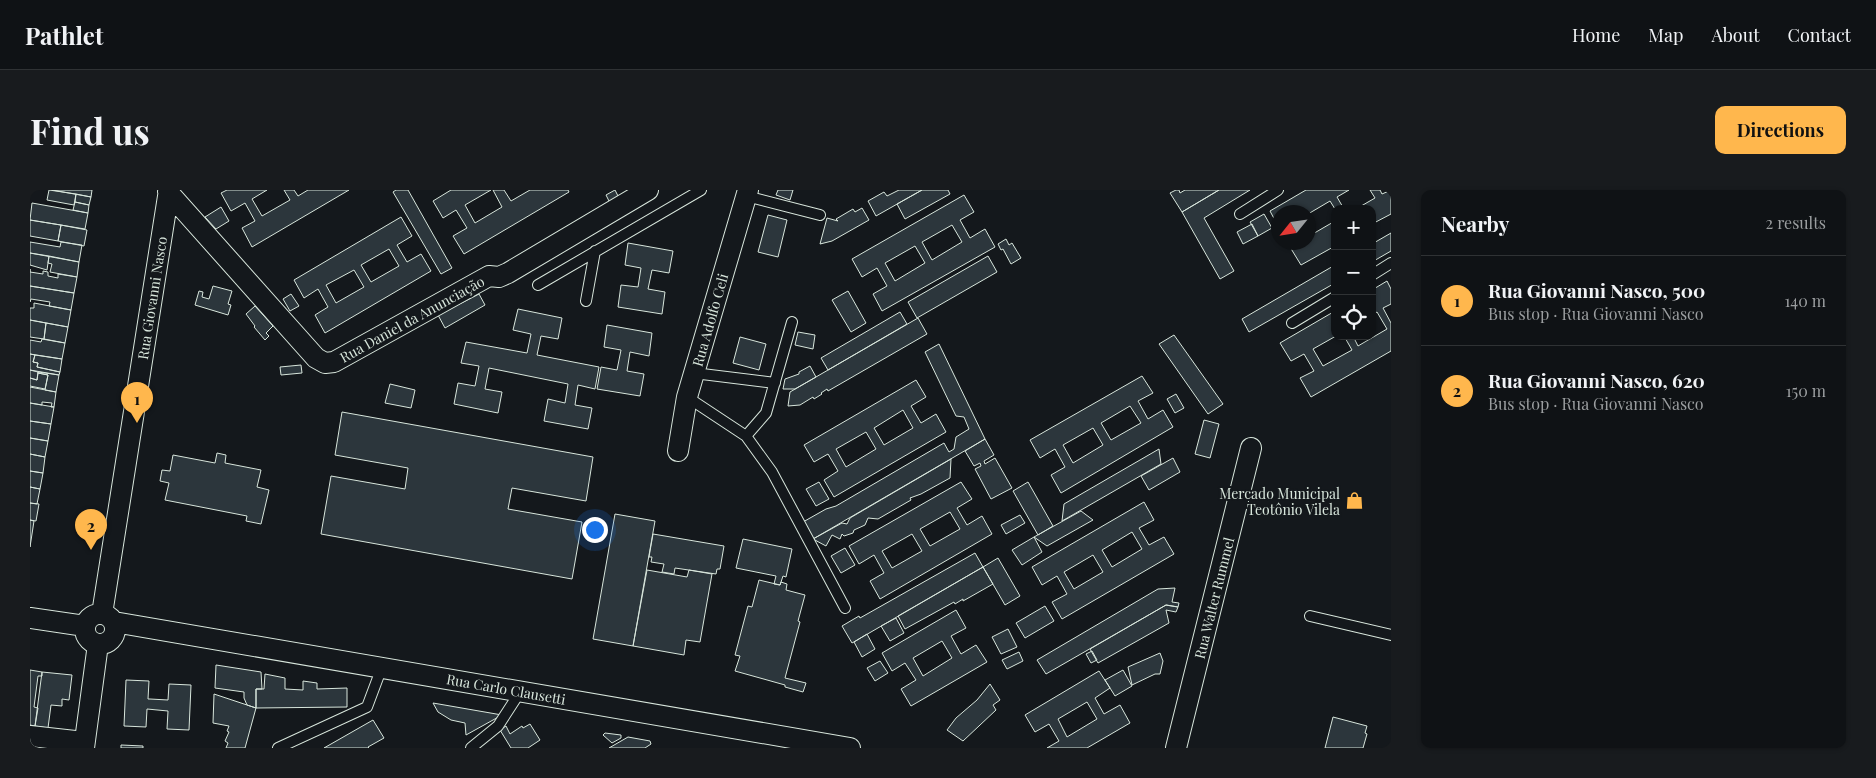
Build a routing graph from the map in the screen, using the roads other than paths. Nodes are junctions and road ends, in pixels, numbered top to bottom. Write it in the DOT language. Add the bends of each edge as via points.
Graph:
graph roads {
  1 [pos="648,190"];
  2 [pos="700,190"];
  3 [pos="1278,190"];
  4 [pos="169,191"];
  5 [pos="747,193"];
  6 [pos="1240,214"];
  7 [pos="820,215"];
  8 [pos="595,251"];
  9 [pos="1391,263"];
  10 [pos="1376,272"];
  11 [pos="538,285"];
  12 [pos="1331,299"];
  13 [pos="586,301"];
  14 [pos="792,322"];
  15 [pos="1292,323"];
  16 [pos="694,373"];
  17 [pos="774,383"];
  18 [pos="687,397"];
  19 [pos="746,436"];
  20 [pos="1251,448"];
  21 [pos="678,451"];
  22 [pos="845,608"];
  23 [pos="1310,616"];
  24 [pos="30,618"];
  25 [pos="106,630"];
  26 [pos="1391,635"];
  27 [pos="382,668"];
  28 [pos="520,692"];
  29 [pos="30,736"];
  30 [pos="84,745"];
  31 [pos="278,748"];
  32 [pos="471,748"];
  33 [pos="850,748"];
  34 [pos="1176,748"];
  1 -- 4 [label="street, Rua Daniel da Anunciação" via="508,273 489,276 334,362 325,363 316,358"];
  2 -- 8 [label="lane"];
  3 -- 6 [label="lane"];
  4 -- 25 [label="street, Rua Giovanni Nasco"];
  5 -- 7 [label="lane"];
  5 -- 16 [label="street, Rua Adolfo Celi"];
  8 -- 11 [label="lane"];
  8 -- 13 [label="lane"];
  9 -- 10 [label="lane"];
  12 -- 15 [label="lane"];
  14 -- 17 [label="lane"];
  16 -- 17 [label="lane"];
  16 -- 18 [label="street, Rua Adolfo Celi"];
  17 -- 19 [label="lane" via="766,413"];
  18 -- 19 [label="lane"];
  18 -- 21 [label="street, Rua Adolfo Celi"];
  19 -- 22 [label="lane" via="772,472"];
  20 -- 34 [label="street, Rua Walter Rummel"];
  23 -- 26 [label="lane"];
  24 -- 25 [label="street" via="85,626 93,615"];
  25 -- 27 [label="street, Rua Carlo Clausetti" via="163,631"];
  25 -- 30 [label="street, Rua Giovanni Nasco"];
  27 -- 28 [label="street, Rua Carlo Clausetti"];
  27 -- 31 [label="lane" via="368,707"];
  28 -- 32 [label="lane" via="498,726"];
  28 -- 33 [label="street, Rua Carlo Clausetti"];
  29 -- 30 [label="street"];
}
